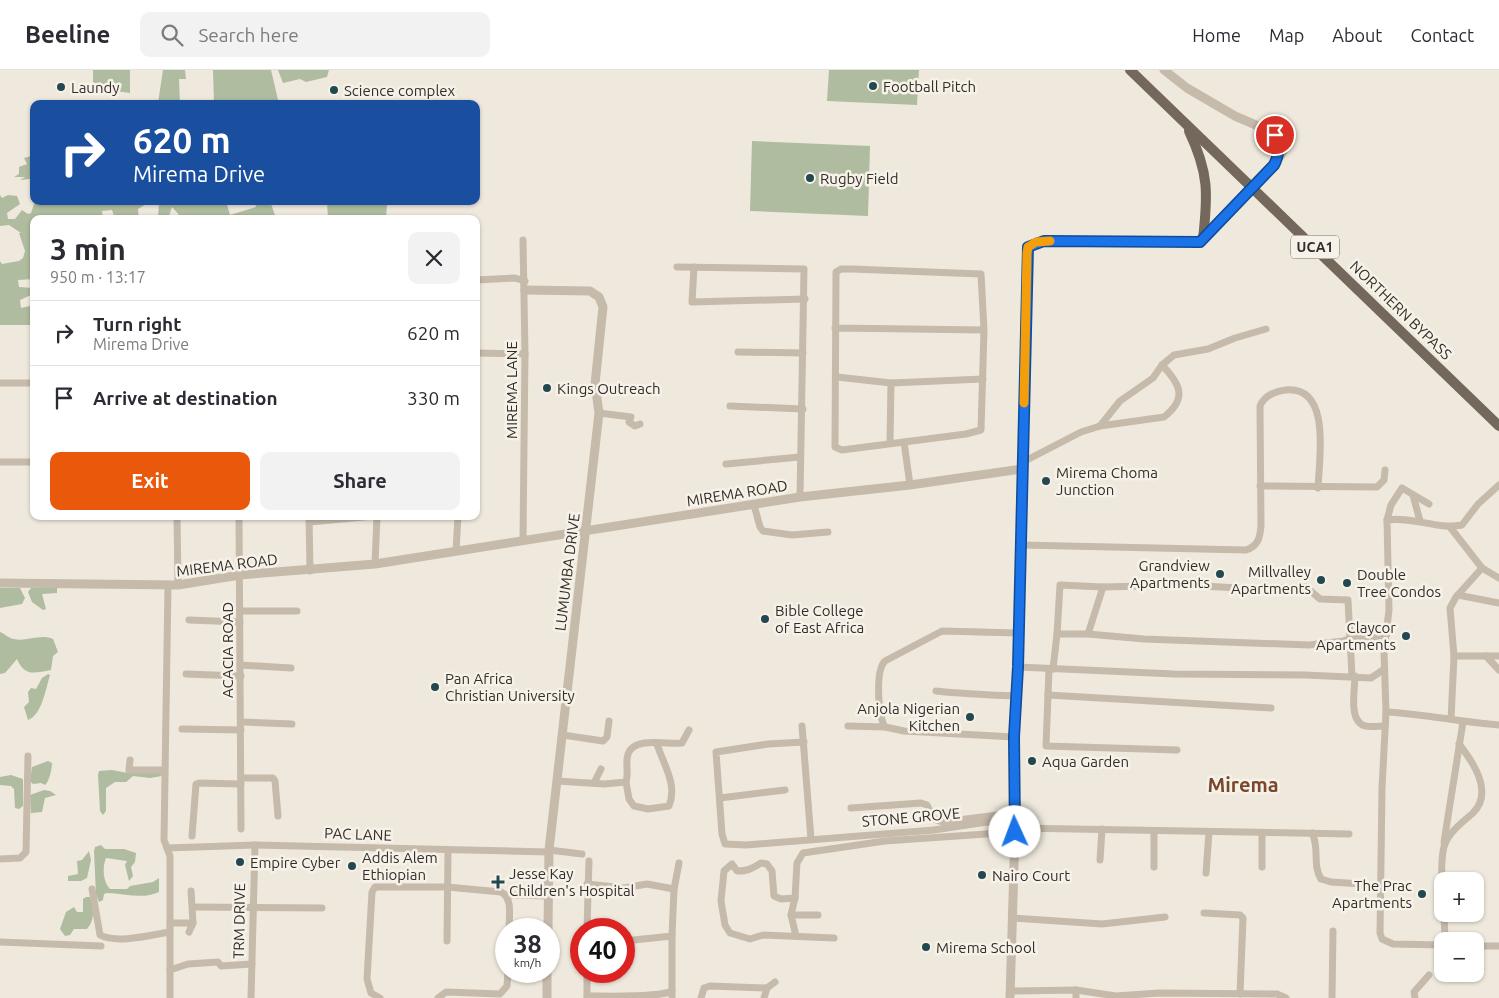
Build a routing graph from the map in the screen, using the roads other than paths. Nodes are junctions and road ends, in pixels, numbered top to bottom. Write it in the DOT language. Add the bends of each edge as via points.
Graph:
graph roads {
  1 [pos="1130,70"];
  2 [pos="1164,70"];
  3 [pos="1187,126"];
  4 [pos="1203,239"];
  5 [pos="523,240"];
  6 [pos="677,267"];
  7 [pos="694,267"];
  8 [pos="480,280"];
  9 [pos="525,286"];
  10 [pos="805,299"];
  11 [pos="835,328"];
  12 [pos="1266,329"];
  13 [pos="984,330"];
  14 [pos="738,352"];
  15 [pos="480,353"];
  16 [pos="803,353"];
  17 [pos="525,354"];
  18 [pos="1162,365"];
  19 [pos="837,377"];
  20 [pos="983,380"];
  21 [pos="891,382"];
  22 [pos="0,383"];
  23 [pos="30,383"];
  24 [pos="730,406"];
  25 [pos="803,409"];
  26 [pos="599,413"];
  27 [pos="640,424"];
  28 [pos="1100,426"];
  29 [pos="1499,426"];
  30 [pos="890,442"];
  31 [pos="904,442"];
  32 [pos="800,457"];
  33 [pos="0,462"];
  34 [pos="30,462"];
  35 [pos="726,464"];
  36 [pos="1022,465"];
  37 [pos="1385,470"];
  38 [pos="910,485"];
  39 [pos="1499,485"];
  40 [pos="1260,486"];
  41 [pos="1318,488"];
  42 [pos="1413,495"];
  43 [pos="800,497"];
  44 [pos="1429,504"];
  45 [pos="754,505"];
  46 [pos="177,520"];
  47 [pos="240,520"];
  48 [pos="310,520"];
  49 [pos="376,520"];
  50 [pos="458,520"];
  51 [pos="1387,520"];
  52 [pos="1420,521"];
  53 [pos="1450,527"];
  54 [pos="586,532"];
  55 [pos="828,532"];
  56 [pos="522,540"];
  57 [pos="1020,545"];
  58 [pos="456,551"];
  59 [pos="375,564"];
  60 [pos="1482,568"];
  61 [pos="310,571"];
  62 [pos="240,576"];
  63 [pos="1499,578"];
  64 [pos="0,583"];
  65 [pos="173,586"];
  66 [pos="1103,587"];
  67 [pos="1458,595"];
  68 [pos="1499,603"];
  69 [pos="240,611"];
  70 [pos="298,611"];
  71 [pos="190,620"];
  72 [pos="240,622"];
  73 [pos="1019,633"];
  74 [pos="1056,634"];
  75 [pos="1088,634"];
  76 [pos="1387,634"];
  77 [pos="1350,638"];
  78 [pos="1454,656"];
  79 [pos="1486,656"];
  80 [pos="1499,656"];
  81 [pos="240,665"];
  82 [pos="1018,667"];
  83 [pos="291,668"];
  84 [pos="1051,669"];
  85 [pos="1383,670"];
  86 [pos="1499,670"];
  87 [pos="186,674"];
  88 [pos="240,676"];
  89 [pos="1354,676"];
  90 [pos="936,692"];
  91 [pos="1048,695"];
  92 [pos="1016,696"];
  93 [pos="1271,708"];
  94 [pos="1386,712"];
  95 [pos="1451,719"];
  96 [pos="609,721"];
  97 [pos="1462,722"];
  98 [pos="292,724"];
  99 [pos="1499,725"];
  100 [pos="241,726"];
  101 [pos="802,726"];
  102 [pos="848,726"];
  103 [pos="1385,726"];
  104 [pos="886,727"];
  105 [pos="182,729"];
  106 [pos="689,730"];
  107 [pos="563,735"];
  108 [pos="1014,737"];
  109 [pos="804,742"];
  110 [pos="657,744"];
  111 [pos="1459,744"];
  112 [pos="1177,750"];
  113 [pos="28,756"];
  114 [pos="130,760"];
  115 [pos="164,770"];
  116 [pos="601,770"];
  117 [pos="241,781"];
  118 [pos="556,781"];
  119 [pos="626,782"];
  120 [pos="594,783"];
  121 [pos="785,790"];
  122 [pos="720,798"];
  123 [pos="851,808"];
  124 [pos="278,816"];
  125 [pos="1015,824"];
  126 [pos="242,829"];
  127 [pos="1102,829"];
  128 [pos="1154,831"];
  129 [pos="1209,832"];
  130 [pos="1262,833"];
  131 [pos="1312,834"];
  132 [pos="1349,834"];
  133 [pos="192,836"];
  134 [pos="811,839"];
  135 [pos="255,845"];
  136 [pos="1444,845"];
  137 [pos="167,848"];
  138 [pos="448,851"];
  139 [pos="549,851"];
  140 [pos="582,854"];
  141 [pos="0,859"];
  142 [pos="1100,860"];
  143 [pos="589,861"];
  144 [pos="679,863"];
  145 [pos="1154,867"];
  146 [pos="1262,867"];
  147 [pos="1443,872"];
  148 [pos="1206,873"];
  149 [pos="587,884"];
  150 [pos="1362,884"];
  151 [pos="447,887"];
  152 [pos="92,889"];
  153 [pos="674,889"];
  154 [pos="191,891"];
  155 [pos="506,895"];
  156 [pos="549,896"];
  157 [pos="795,898"];
  158 [pos="193,907"];
  159 [pos="253,907"];
  160 [pos="322,908"];
  161 [pos="1204,913"];
  162 [pos="791,915"];
  163 [pos="818,915"];
  164 [pos="1165,917"];
  165 [pos="509,918"];
  166 [pos="548,918"];
  167 [pos="587,918"];
  168 [pos="1012,918"];
  169 [pos="170,923"];
  170 [pos="193,923"];
  171 [pos="1333,931"];
  172 [pos="170,932"];
  173 [pos="189,932"];
  174 [pos="672,936"];
  175 [pos="796,936"];
  176 [pos="834,938"];
  177 [pos="635,940"];
  178 [pos="447,941"];
  179 [pos="0,942"];
  180 [pos="1434,945"];
  181 [pos="101,946"];
  182 [pos="1484,946"];
  183 [pos="1499,946"];
  184 [pos="252,964"];
  185 [pos="170,970"];
  186 [pos="1429,974"];
  187 [pos="775,982"];
  188 [pos="507,983"];
  189 [pos="547,983"];
  190 [pos="587,983"];
  191 [pos="767,988"];
  192 [pos="672,994"];
  193 [pos="1010,994"];
  194 [pos="1076,994"];
  195 [pos="1240,994"];
  196 [pos="370,995"];
  197 [pos="446,995"];
  198 [pos="587,997"];
  199 [pos="640,997"];
  200 [pos="170,998"];
  201 [pos="251,998"];
  202 [pos="380,998"];
  203 [pos="438,998"];
  204 [pos="546,998"];
  205 [pos="701,998"];
  206 [pos="764,998"];
  207 [pos="1286,998"];
  208 [pos="1332,998"];
  209 [pos="1415,998"];
  1 -- 3 [label="main road, NORTHERN BYPASS / UCA1"];
  2 -- 4 [label="street, bridge" via="1187,88 1272,132 1278,142 1277,160"];
  3 -- 4 [label="main road" via="1206,179"];
  3 -- 29 [label="main road, NORTHERN BYPASS / UCA1"];
  4 -- 36 [label="street" via="1176,243 1044,241 1028,247"];
  5 -- 9 [label="street, MIREMA LANE"];
  6 -- 7 [label="street"];
  7 -- 10 [label="street" via="804,269"];
  7 -- 10 [label="street" via="692,302"];
  8 -- 9 [label="street" via="509,278"];
  9 -- 17 [label="street, MIREMA LANE"];
  9 -- 26 [label="street, LUMUMBA DRIVE" via="590,292 603,303 595,384"];
  10 -- 16 [label="street"];
  11 -- 13 [label="street"];
  11 -- 13 [label="street" via="835,274 841,269 981,273"];
  11 -- 19 [label="street"];
  12 -- 18 [label="street" via="1208,349 1180,353"];
  13 -- 20 [label="street"];
  14 -- 16 [label="street"];
  15 -- 17 [label="street"];
  16 -- 25 [label="street"];
  17 -- 56 [label="street, MIREMA LANE"];
  18 -- 28 [label="street" via="1153,378 1120,401"];
  18 -- 28 [label="street, MIREMA ROAD" via="1180,389 1171,411 1164,417"];
  19 -- 21 [label="street"];
  19 -- 30 [label="street" via="835,447 842,450"];
  20 -- 21 [label="street"];
  20 -- 31 [label="street" via="981,430"];
  21 -- 30 [label="street"];
  22 -- 23 [label="street"];
  24 -- 25 [label="street"];
  25 -- 32 [label="street"];
  26 -- 27 [label="street" via="622,414 630,417 629,422 635,426"];
  26 -- 54 [label="street, LUMUMBA DRIVE"];
  28 -- 36 [label="street, MIREMA ROAD" via="1081,432"];
  30 -- 31 [label="street"];
  31 -- 38 [label="street"];
  32 -- 35 [label="street"];
  32 -- 43 [label="street"];
  33 -- 34 [label="street"];
  36 -- 38 [label="street, MIREMA ROAD"];
  36 -- 57 [label="street"];
  37 -- 41 [label="street" via="1384,480 1377,487"];
  38 -- 43 [label="street, MIREMA ROAD"];
  39 -- 53 [label="street" via="1478,504 1462,525"];
  40 -- 41 [label="street"];
  40 -- 41 [label="street" via="1260,406 1265,398 1290,390 1310,398 1318,413"];
  40 -- 57 [label="street" via="1261,533 1252,548 1246,550"];
  42 -- 44 [label="street"];
  42 -- 51 [label="street" via="1402,488 1391,504"];
  42 -- 52 [label="street"];
  43 -- 45 [label="street, MIREMA ROAD"];
  45 -- 54 [label="street, MIREMA ROAD"];
  45 -- 55 [label="street" via="763,530 792,535"];
  46 -- 65 [label="street"];
  47 -- 62 [label="street, ACACIA ROAD"];
  48 -- 61 [label="street"];
  49 -- 59 [label="street"];
  50 -- 58 [label="street"];
  51 -- 52 [label="street"];
  51 -- 76 [label="street" via="1390,610"];
  52 -- 53 [label="street"];
  53 -- 60 [label="street"];
  54 -- 56 [label="street, MIREMA ROAD"];
  54 -- 107 [label="street, LUMUMBA DRIVE"];
  56 -- 58 [label="street, MIREMA ROAD"];
  57 -- 73 [label="street"];
  58 -- 59 [label="street, MIREMA ROAD"];
  59 -- 61 [label="street, MIREMA ROAD"];
  60 -- 63 [label="street"];
  60 -- 67 [label="street"];
  61 -- 62 [label="street, MIREMA ROAD"];
  62 -- 65 [label="street, MIREMA ROAD"];
  62 -- 69 [label="street, ACACIA ROAD"];
  64 -- 65 [label="street, MIREMA ROAD"];
  65 -- 115 [label="street"];
  66 -- 74 [label="street" via="1060,585"];
  66 -- 75 [label="street"];
  66 -- 77 [label="street" via="1185,584 1256,590 1306,587 1320,598 1348,600"];
  67 -- 68 [label="street"];
  67 -- 78 [label="street" via="1450,608"];
  69 -- 70 [label="street"];
  69 -- 72 [label="street, ACACIA ROAD"];
  71 -- 72 [label="street"];
  72 -- 81 [label="street, ACACIA ROAD"];
  73 -- 82 [label="street"];
  73 -- 104 [label="street" via="942,631 885,661 879,670 879,678 881,719"];
  74 -- 75 [label="street"];
  74 -- 84 [label="street"];
  75 -- 77 [label="street" via="1309,645"];
  76 -- 77 [label="street"];
  76 -- 85 [label="street"];
  77 -- 89 [label="street"];
  78 -- 79 [label="street"];
  78 -- 95 [label="street"];
  79 -- 80 [label="street"];
  79 -- 86 [label="street"];
  81 -- 83 [label="street"];
  81 -- 88 [label="street, ACACIA ROAD"];
  82 -- 84 [label="street"];
  82 -- 92 [label="street"];
  84 -- 89 [label="street"];
  84 -- 91 [label="street"];
  85 -- 89 [label="street" via="1371,678"];
  85 -- 94 [label="street"];
  87 -- 88 [label="street"];
  88 -- 100 [label="street, ACACIA ROAD"];
  89 -- 103 [label="street" via="1357,718 1367,726"];
  90 -- 92 [label="street"];
  91 -- 93 [label="street"];
  91 -- 112 [label="street" via="1046,746"];
  92 -- 108 [label="street"];
  94 -- 95 [label="street"];
  94 -- 103 [label="street"];
  95 -- 97 [label="street"];
  96 -- 107 [label="street" via="607,737 602,741"];
  97 -- 99 [label="street"];
  97 -- 111 [label="street"];
  98 -- 100 [label="street"];
  100 -- 105 [label="street"];
  100 -- 117 [label="street, ACACIA ROAD"];
  101 -- 109 [label="street"];
  102 -- 104 [label="street"];
  103 -- 180 [label="street" via="1380,933 1382,939 1393,944"];
  104 -- 108 [label="street" via="904,731"];
  106 -- 110 [label="street" via="682,743"];
  107 -- 118 [label="street, LUMUMBA DRIVE"];
  108 -- 125 [label="street"];
  109 -- 122 [label="street, STONE GROVE" via="717,752"];
  109 -- 134 [label="street"];
  110 -- 119 [label="street" via="641,744 631,750"];
  110 -- 119 [label="street" via="672,787 668,806 648,809 634,806"];
  111 -- 136 [label="street"];
  111 -- 136 [label="street" via="1477,768 1479,806 1456,827"];
  113 -- 141 [label="street" via="26,852 20,858"];
  114 -- 115 [label="street" via="129,770"];
  115 -- 137 [label="street" via="164,840"];
  116 -- 120 [label="street"];
  117 -- 124 [label="street" via="273,778"];
  117 -- 126 [label="street, ACACIA ROAD"];
  117 -- 133 [label="street" via="196,784"];
  118 -- 120 [label="street"];
  118 -- 139 [label="street, LUMUMBA DRIVE"];
  119 -- 120 [label="street"];
  121 -- 122 [label="street"];
  122 -- 134 [label="street, STONE GROVE" via="722,834 727,846"];
  123 -- 125 [label="street" via="921,803 927,805 934,819 942,822"];
  125 -- 127 [label="street"];
  125 -- 134 [label="street, STONE GROVE" via="987,822 934,830"];
  125 -- 157 [label="street" via="807,851 798,859"];
  125 -- 168 [label="street"];
  127 -- 128 [label="street"];
  127 -- 142 [label="street"];
  128 -- 129 [label="street"];
  128 -- 145 [label="street"];
  129 -- 130 [label="street"];
  129 -- 148 [label="street"];
  130 -- 131 [label="street"];
  130 -- 146 [label="street"];
  131 -- 132 [label="street"];
  131 -- 150 [label="street" via="1317,842 1316,871 1321,879"];
  135 -- 137 [label="street, PAC LANE"];
  135 -- 138 [label="street, PAC LANE"];
  135 -- 159 [label="street, TRM DRIVE"];
  136 -- 147 [label="street"];
  137 -- 169 [label="street" via="170,856"];
  138 -- 139 [label="street, PAC LANE"];
  138 -- 151 [label="street"];
  139 -- 140 [label="street, PAC LANE"];
  139 -- 156 [label="street, LUMUMBA DRIVE"];
  143 -- 149 [label="street"];
  144 -- 153 [label="street"];
  149 -- 153 [label="street" via="624,888 648,884"];
  149 -- 167 [label="street"];
  151 -- 155 [label="street"];
  151 -- 178 [label="street"];
  151 -- 196 [label="street" via="375,887 372,892"];
  152 -- 172 [label="street" via="100,936 130,938"];
  153 -- 174 [label="street"];
  154 -- 158 [label="street"];
  155 -- 156 [label="street"];
  155 -- 165 [label="street"];
  156 -- 166 [label="street, LUMUMBA DRIVE"];
  157 -- 162 [label="street"];
  157 -- 175 [label="street" via="774,896 772,871 767,864 761,863 745,871 737,870 732,864 724,871 721,901 725,925 730,933 750,939 763,935"];
  158 -- 159 [label="street"];
  158 -- 170 [label="street"];
  159 -- 160 [label="street"];
  159 -- 184 [label="street, TRM DRIVE"];
  161 -- 195 [label="street" via="1240,915 1243,918"];
  162 -- 163 [label="street"];
  162 -- 175 [label="street"];
  164 -- 168 [label="street" via="1102,924"];
  168 -- 193 [label="street"];
  169 -- 170 [label="street"];
  169 -- 172 [label="street"];
  170 -- 173 [label="street"];
  171 -- 208 [label="street"];
  172 -- 185 [label="street"];
  174 -- 177 [label="street"];
  174 -- 192 [label="street"];
  175 -- 176 [label="street"];
  179 -- 181 [label="street"];
  182 -- 183 [label="street"];
  184 -- 185 [label="street" via="188,964"];
  184 -- 201 [label="street, TRM DRIVE"];
  185 -- 200 [label="street"];
  186 -- 209 [label="street" via="1414,992"];
  187 -- 191 [label="street"];
  188 -- 197 [label="street" via="500,994"];
  189 -- 204 [label="street"];
  190 -- 198 [label="street"];
  191 -- 205 [label="street" via="708,986 701,993"];
  191 -- 206 [label="street"];
  192 -- 199 [label="street"];
  193 -- 194 [label="street"];
  194 -- 195 [label="street"];
  195 -- 207 [label="street" via="1277,994"];
  196 -- 202 [label="street"];
  197 -- 203 [label="street"];
  198 -- 199 [label="street"];
}
